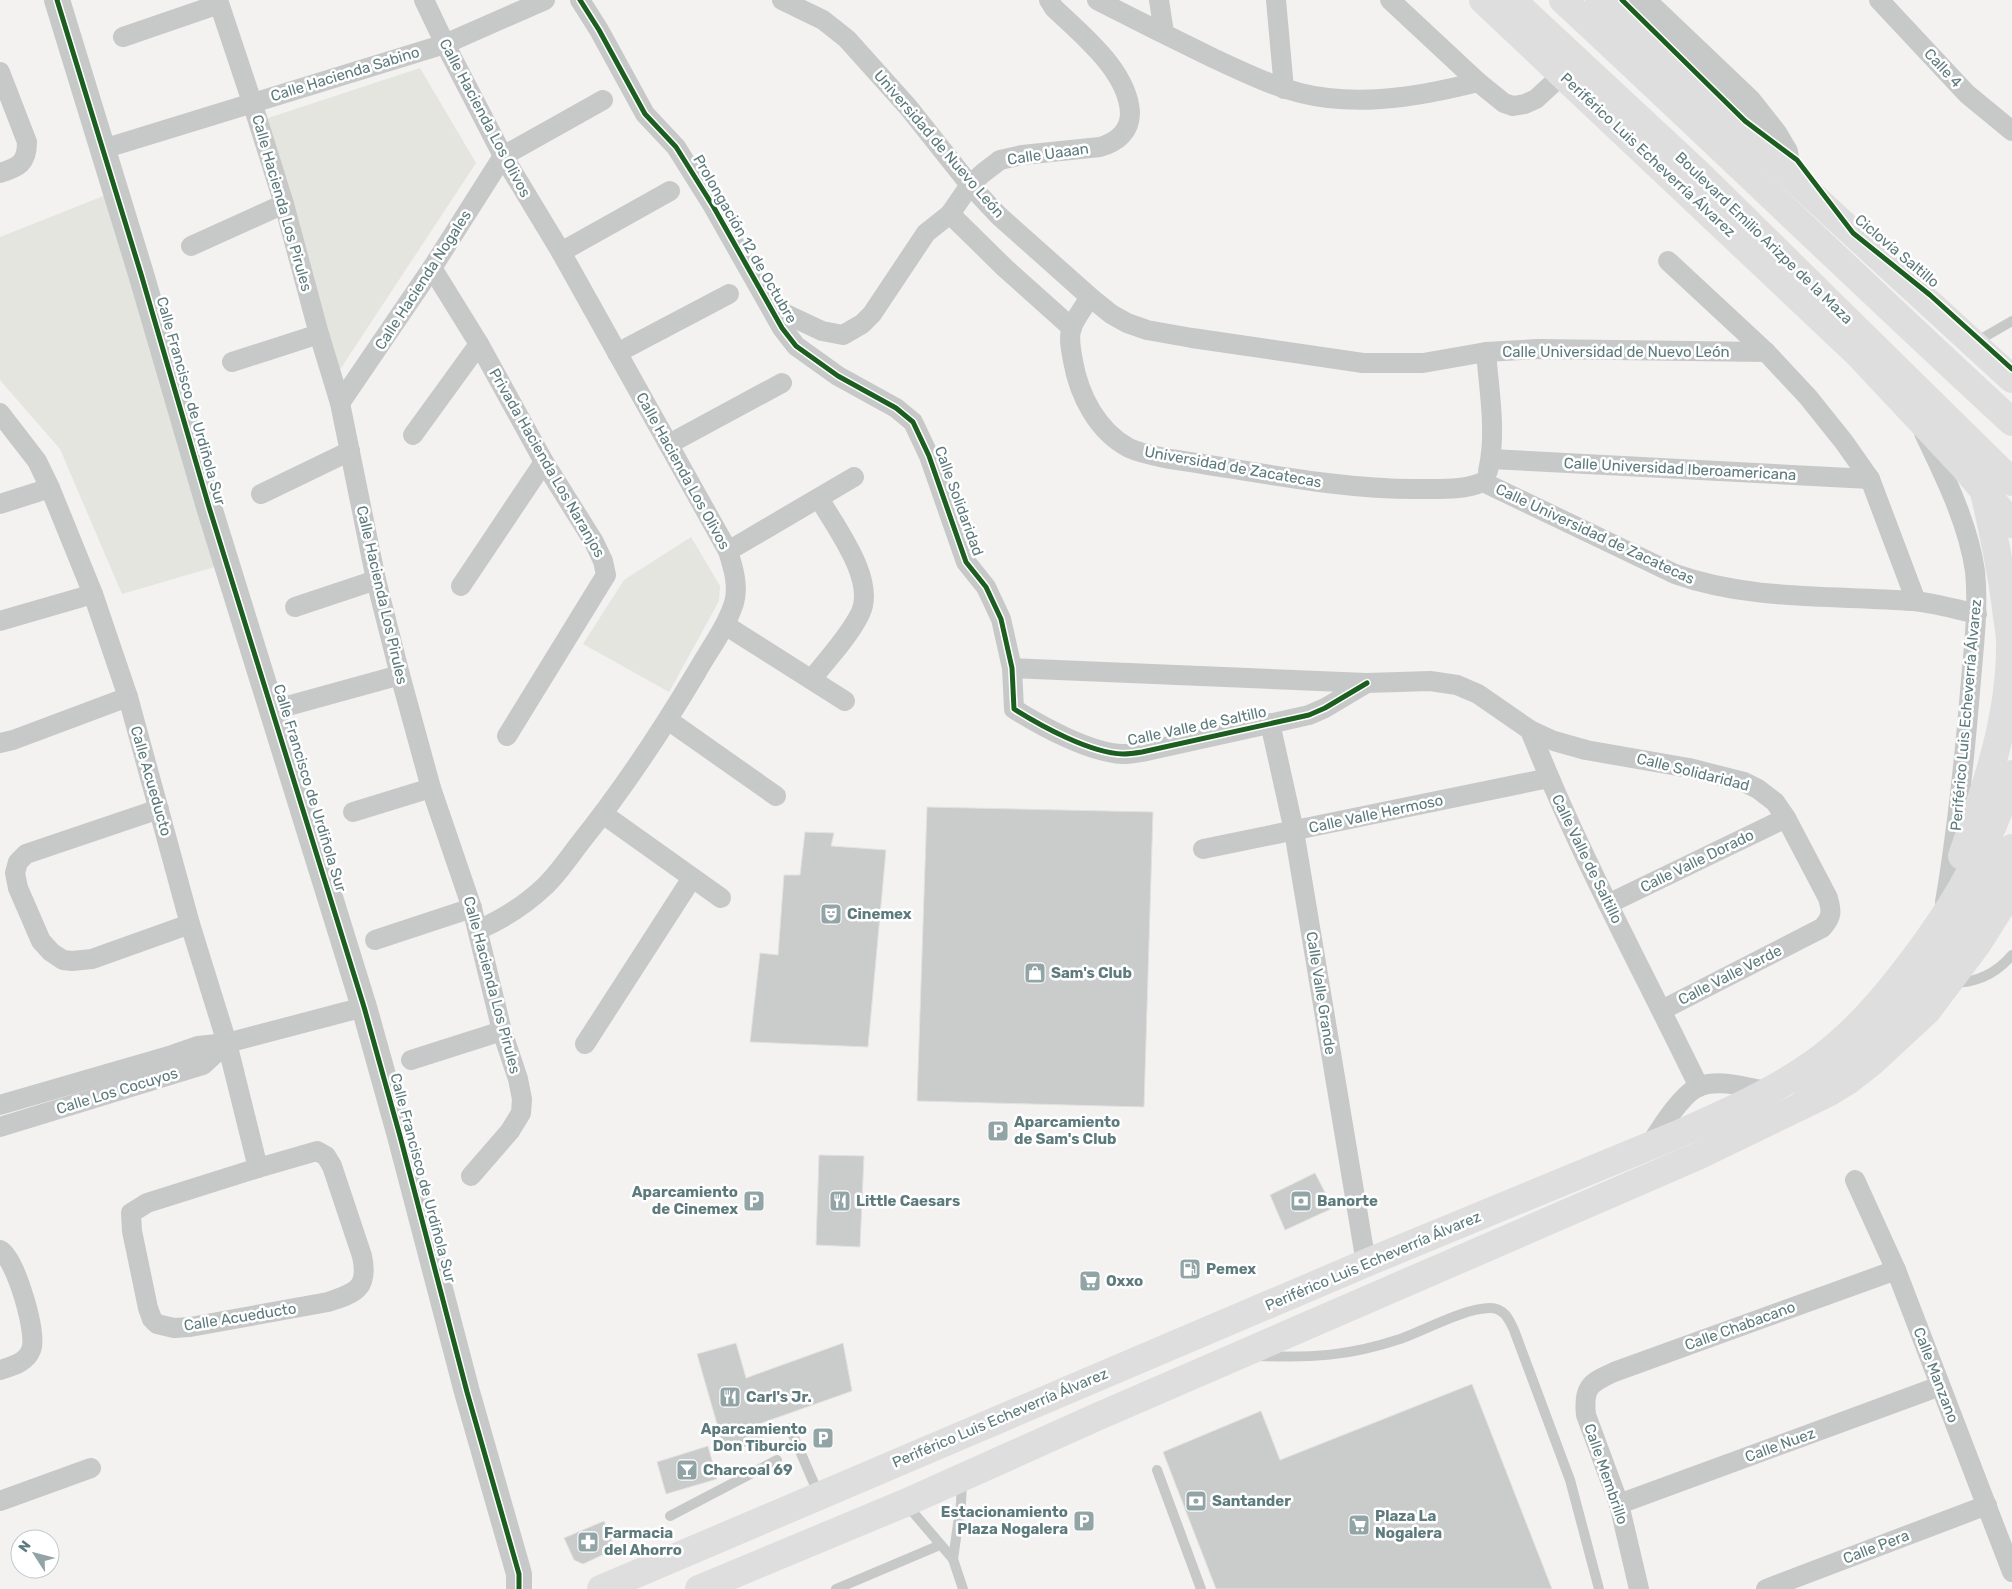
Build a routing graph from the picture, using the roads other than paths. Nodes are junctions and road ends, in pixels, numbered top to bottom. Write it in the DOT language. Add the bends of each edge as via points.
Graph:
graph roads {
  1 [pos="57,0"];
  2 [pos="424,0"];
  3 [pos="545,0"];
  4 [pos="580,0"];
  5 [pos="782,0"];
  6 [pos="1049,0"];
  7 [pos="1097,0"];
  8 [pos="1159,0"];
  9 [pos="1276,0"];
  10 [pos="1390,0"];
  11 [pos="1483,0"];
  12 [pos="1512,0"];
  13 [pos="1564,0"];
  14 [pos="1599,0"];
  15 [pos="1642,0"];
  16 [pos="1879,0"];
  17 [pos="218,2"];
  18 [pos="1164,33"];
  19 [pos="123,37"];
  20 [pos="444,44"];
  21 [pos="0,72"];
  22 [pos="1562,75"];
  23 [pos="1478,82"];
  24 [pos="1284,89"];
  25 [pos="603,100"];
  26 [pos="252,102"];
  27 [pos="2012,132"];
  28 [pos="102,149"];
  29 [pos="503,156"];
  30 [pos="0,173"];
  31 [pos="1789,174"];
  32 [pos="970,185"];
  33 [pos="670,191"];
  34 [pos="284,204"];
  35 [pos="950,214"];
  36 [pos="192,246"];
  37 [pos="561,252"];
  38 [pos="1668,261"];
  39 [pos="432,268"];
  40 [pos="729,294"];
  41 [pos="1090,297"];
  42 [pos="771,307"];
  43 [pos="2012,321"];
  44 [pos="1072,328"];
  45 [pos="319,334"];
  46 [pos="479,344"];
  47 [pos="1972,344"];
  48 [pos="617,352"];
  49 [pos="1486,352"];
  50 [pos="1766,352"];
  51 [pos="232,362"];
  52 [pos="2012,379"];
  53 [pos="782,382"];
  54 [pos="866,391"];
  55 [pos="340,402"];
  56 [pos="0,413"];
  57 [pos="1917,418"];
  58 [pos="2009,422"];
  59 [pos="413,435"];
  60 [pos="669,444"];
  61 [pos="350,451"];
  62 [pos="1491,459"];
  63 [pos="544,462"];
  64 [pos="1964,466"];
  65 [pos="2002,468"];
  66 [pos="854,477"];
  67 [pos="1870,479"];
  68 [pos="1483,482"];
  69 [pos="2012,482"];
  70 [pos="50,488"];
  71 [pos="1984,492"];
  72 [pos="261,494"];
  73 [pos="819,498"];
  74 [pos="2012,498"];
  75 [pos="0,504"];
  76 [pos="2012,524"];
  77 [pos="728,550"];
  78 [pos="376,580"];
  79 [pos="461,586"];
  80 [pos="93,594"];
  81 [pos="1916,601"];
  82 [pos="294,607"];
  83 [pos="1977,614"];
  84 [pos="0,621"];
  85 [pos="725,625"];
  86 [pos="1012,668"];
  87 [pos="400,675"];
  88 [pos="812,679"];
  89 [pos="1367,683"];
  90 [pos="128,698"];
  91 [pos="845,701"];
  92 [pos="273,710"];
  93 [pos="668,720"];
  94 [pos="1270,724"];
  95 [pos="1530,730"];
  96 [pos="507,736"];
  97 [pos="0,744"];
  98 [pos="2012,774"];
  99 [pos="1548,778"];
  100 [pos="431,788"];
  101 [pos="776,796"];
  102 [pos="159,810"];
  103 [pos="353,812"];
  104 [pos="603,814"];
  105 [pos="1786,818"];
  106 [pos="1294,831"];
  107 [pos="2012,848"];
  108 [pos="1203,849"];
  109 [pos="692,878"];
  110 [pos="2012,889"];
  111 [pos="722,898"];
  112 [pos="1945,902"];
  113 [pos="1608,904"];
  114 [pos="472,908"];
  115 [pos="190,924"];
  116 [pos="478,930"];
  117 [pos="375,940"];
  118 [pos="1798,940"];
  119 [pos="1919,953"];
  120 [pos="2012,955"];
  121 [pos="1948,983"];
  122 [pos="364,1008"];
  123 [pos="1662,1010"];
  124 [pos="502,1031"];
  125 [pos="227,1043"];
  126 [pos="585,1044"];
  127 [pos="411,1060"];
  128 [pos="1699,1086"];
  129 [pos="1766,1091"];
  130 [pos="0,1105"];
  131 [pos="1801,1106"];
  132 [pos="0,1126"];
  133 [pos="1650,1146"];
  134 [pos="258,1168"];
  135 [pos="471,1176"];
  136 [pos="1855,1180"];
  137 [pos="0,1250"];
  138 [pos="1366,1263"];
  139 [pos="1896,1270"];
  140 [pos="1241,1355"];
  141 [pos="0,1370"];
  142 [pos="1940,1386"];
  143 [pos="1587,1389"];
  144 [pos="790,1428"];
  145 [pos="931,1447"];
  146 [pos="777,1460"];
  147 [pos="91,1468"];
  148 [pos="1157,1470"];
  149 [pos="963,1477"];
  150 [pos="819,1496"];
  151 [pos="0,1501"];
  152 [pos="905,1503"];
  153 [pos="1619,1504"];
  154 [pos="1987,1506"];
  155 [pos="670,1516"];
  156 [pos="940,1544"];
  157 [pos="953,1559"];
  158 [pos="2012,1572"];
  159 [pos="523,1584"];
  160 [pos="600,1589"];
  161 [pos="699,1589"];
  162 [pos="836,1589"];
  163 [pos="963,1589"];
  164 [pos="1201,1589"];
  165 [pos="1599,1589"];
  166 [pos="1639,1589"];
  167 [pos="1766,1589"];
  1 -- 28 [label="street, Calle Francisco de Urdiñola Sur"];
  2 -- 20 [label="street, Calle Hacienda Los Olivos"];
  3 -- 20 [label="street, Calle Hacienda Sabino"];
  4 -- 42 [label="street, Prolongación 12 de Octubre" via="645,114 676,146"];
  5 -- 32 [label="street, Universidad de Nuevo León" via="823,20 846,39 908,107"];
  6 -- 32 [label="street, Calle Uaaan" via="1096,48 1119,78 1130,106 1128,127 1109,144 1000,160"];
  7 -- 18 [label="street"];
  8 -- 18 [label="street"];
  9 -- 24 [label="street"];
  10 -- 23 [label="street"];
  11 -- 22 [label="main road, Periférico Luis Echeverría Álvarez"];
  12 -- 65 [label="main road, Boulevard Emilio Arizpe de la Maza" via="1700,175"];
  13 -- 58 [label="main road"];
  14 -- 31 [label="main road"];
  15 -- 31 [label="street" via="1748,102 1785,152"];
  16 -- 27 [label="street, Calle 4" via="1967,94"];
  17 -- 19 [label="street"];
  17 -- 26 [label="street, Calle Hacienda Los Pirules"];
  18 -- 24 [label="street"];
  20 -- 26 [label="street, Calle Hacienda Sabino"];
  20 -- 29 [label="street, Calle Hacienda Los Olivos"];
  21 -- 30 [label="street" via="26,142 27,154 22,163"];
  22 -- 23 [label="street" via="1536,98 1513,106 1496,98"];
  22 -- 57 [label="main road, Periférico Luis Echeverría Álvarez" via="1787,285 1856,352"];
  23 -- 24 [label="street" via="1426,94 1377,99 1327,98"];
  25 -- 29 [label="street"];
  26 -- 28 [label="street, Calle Hacienda Sabino"];
  26 -- 34 [label="street, Calle Hacienda Los Pirules"];
  28 -- 92 [label="street, Calle Francisco de Urdiñola Sur"];
  29 -- 37 [label="street, Calle Hacienda Los Olivos"];
  29 -- 39 [label="street, Calle Hacienda Nogales"];
  31 -- 47 [label="main road"];
  32 -- 35 [label="street, Calle Uaaan"];
  32 -- 41 [label="street, Universidad de Nuevo León" via="998,215"];
  33 -- 37 [label="street"];
  34 -- 36 [label="street"];
  34 -- 45 [label="street, Calle Hacienda Los Pirules"];
  35 -- 42 [label="street, Calle Uaaan" via="926,234 872,314 843,335 822,331"];
  35 -- 44 [label="street"];
  37 -- 48 [label="street, Calle Hacienda Los Olivos"];
  38 -- 50 [label="street"];
  39 -- 46 [label="street, Privada Hacienda Los Naranjos"];
  39 -- 55 [label="street, Calle Hacienda Nogales"];
  40 -- 48 [label="street"];
  41 -- 44 [label="street, Universidad de Zacatecas"];
  41 -- 49 [label="street, Calle Universidad de Nuevo León" via="1119,319 1147,330 1305,355 1363,363 1423,362"];
  42 -- 54 [label="street, Prolongación 12 de Octubre" via="796,346 838,376"];
  43 -- 47 [label="lane"];
  44 -- 68 [label="street, Universidad de Zacatecas" via="1070,345 1084,399 1111,436 1149,455 1322,483 1388,489 1453,489"];
  45 -- 51 [label="street"];
  45 -- 55 [label="street, Calle Hacienda Los Pirules"];
  46 -- 59 [label="street"];
  46 -- 63 [label="street, Privada Hacienda Los Naranjos"];
  47 -- 52 [label="main road"];
  48 -- 60 [label="street, Calle Hacienda Los Olivos"];
  49 -- 50 [label="street, Calle Universidad de Nuevo León" via="1538,349"];
  49 -- 62 [label="street"];
  50 -- 67 [label="street" via="1808,397"];
  53 -- 60 [label="street"];
  54 -- 86 [label="street, Calle Solidaridad" via="913,422 921,437 966,562 986,587 1001,619"];
  55 -- 61 [label="street, Calle Hacienda Los Pirules"];
  56 -- 70 [label="street, Calle Acueducto" via="37,461"];
  57 -- 64 [label="main road, Periférico Luis Echeverría Álvarez"];
  57 -- 83 [label="street, Periférico Luis Echeverría Álvarez" via="1951,489 1966,532 1974,571"];
  60 -- 77 [label="street, Calle Hacienda Los Olivos"];
  61 -- 72 [label="street"];
  61 -- 78 [label="street, Calle Hacienda Los Pirules"];
  62 -- 67 [label="street, Calle Universidad Iberoamericana"];
  62 -- 68 [label="street"];
  63 -- 79 [label="street"];
  63 -- 96 [label="street, Privada Hacienda Los Naranjos" via="594,542 606,575"];
  64 -- 65 [label="main road" via="1998,477"];
  64 -- 71 [label="main road, Periférico Luis Echeverría Álvarez"];
  64 -- 74 [label="main road"];
  65 -- 69 [label="main road, Boulevard Emilio Arizpe de la Maza"];
  66 -- 73 [label="street"];
  67 -- 81 [label="street"];
  68 -- 81 [label="street, Calle Universidad de Zacatecas" via="1675,574 1703,584 1756,593"];
  70 -- 75 [label="street"];
  70 -- 80 [label="street, Calle Acueducto"];
  71 -- 76 [label="main road, Periférico Luis Echeverría Álvarez"];
  71 -- 112 [label="main road" via="1998,551 2008,622 2008,686 1989,780"];
  73 -- 77 [label="street"];
  73 -- 88 [label="street" via="862,577 864,597 861,612"];
  77 -- 85 [label="street, Calle Hacienda Los Olivos" via="736,588"];
  78 -- 82 [label="street"];
  78 -- 87 [label="street, Calle Hacienda Los Pirules"];
  80 -- 84 [label="street"];
  80 -- 90 [label="street, Calle Acueducto"];
  81 -- 83 [label="street, Calle Universidad de Zacatecas"];
  83 -- 112 [label="street, Periférico Luis Echeverría Álvarez" via="1956,838"];
  85 -- 88 [label="street"];
  85 -- 93 [label="street, Calle Hacienda Los Olivos"];
  86 -- 89 [label="street"];
  86 -- 94 [label="street, Calle Valle de Saltillo" via="1014,709 1079,742 1121,754"];
  87 -- 92 [label="street"];
  87 -- 100 [label="street, Calle Hacienda Los Pirules"];
  88 -- 91 [label="street"];
  89 -- 94 [label="street, Calle Valle de Saltillo" via="1309,715"];
  89 -- 95 [label="street, Calle Valle de Saltillo" via="1430,681 1457,685 1478,694"];
  90 -- 97 [label="street"];
  90 -- 102 [label="street, Calle Acueducto"];
  92 -- 122 [label="street, Calle Francisco de Urdiñola Sur"];
  93 -- 101 [label="street"];
  93 -- 104 [label="street, Calle Hacienda Los Olivos"];
  94 -- 106 [label="street, Calle Valle Grande"];
  95 -- 99 [label="street, Calle Valle de Saltillo"];
  95 -- 105 [label="street, Calle Solidaridad" via="1586,750 1689,768 1744,782 1769,798"];
  98 -- 119 [label="main road, Periférico Luis Echeverría Álvarez" via="1972,871"];
  99 -- 106 [label="street, Calle Valle Hermoso"];
  99 -- 113 [label="street, Calle Valle de Saltillo"];
  100 -- 103 [label="street"];
  100 -- 114 [label="street, Calle Hacienda Los Pirules"];
  102 -- 115 [label="street, Calle Acueducto"];
  102 -- 115 [label="street" via="26,854 18,862 15,873 18,888 40,940 63,960 92,959"];
  104 -- 109 [label="street"];
  104 -- 116 [label="street, Calle Hacienda Los Olivos" via="546,885 526,904 504,919"];
  105 -- 113 [label="street, Calle Valle Dorado"];
  105 -- 118 [label="street, Calle Solidaridad" via="1832,910 1830,919 1822,928"];
  106 -- 108 [label="street, Calle Valle Hermoso"];
  106 -- 138 [label="street, Calle Valle Grande"];
  107 -- 131 [label="main road" via="1948,952 1912,996"];
  109 -- 111 [label="street"];
  109 -- 126 [label="street"];
  110 -- 121 [label="main road" via="1978,944"];
  112 -- 119 [label="main road"];
  113 -- 123 [label="street, Calle Valle de Saltillo"];
  114 -- 116 [label="street, Calle Hacienda Los Pirules"];
  114 -- 117 [label="street"];
  115 -- 125 [label="street, Calle Acueducto"];
  116 -- 124 [label="street, Calle Hacienda Los Pirules"];
  118 -- 123 [label="street, Calle Valle Verde"];
  119 -- 129 [label="main road, Periférico Luis Echeverría Álvarez" via="1880,1003 1848,1036 1814,1063"];
  120 -- 121 [label="lane" via="1987,976 1968,983"];
  121 -- 131 [label="main road" via="1927,1011 1872,1062 1849,1080"];
  122 -- 125 [label="street, Calle Los Cocuyos"];
  122 -- 159 [label="street, Calle Francisco de Urdiñola Sur" via="467,1392"];
  123 -- 128 [label="street, Calle Valle de Saltillo"];
  124 -- 127 [label="street"];
  124 -- 135 [label="street, Calle Hacienda Los Pirules" via="518,1079 522,1113"];
  125 -- 130 [label="street, Calle Los Cocuyos" via="198,1046"];
  125 -- 132 [label="street, Calle Los Cocuyos" via="203,1065"];
  125 -- 134 [label="street, Calle Acueducto"];
  128 -- 129 [label="street" via="1738,1085"];
  128 -- 133 [label="street" via="1686,1097"];
  129 -- 133 [label="main road, Periférico Luis Echeverría Álvarez"];
  131 -- 140 [label="main road" via="1689,1160"];
  133 -- 138 [label="main road, Periférico Luis Echeverría Álvarez"];
  134 -- 134 [label="street, Calle Acueducto" via="147,1203 131,1212 148,1308 157,1324 190,1327 328,1302 358,1289 364,1279 362,1256 326,1156 311,1152"];
  136 -- 139 [label="street, Calle Manzano"];
  137 -- 141 [label="street" via="10,1259 33,1335 32,1349 26,1358"];
  138 -- 145 [label="main road, Periférico Luis Echeverría Álvarez"];
  139 -- 142 [label="street, Calle Manzano"];
  139 -- 143 [label="street, Calle Chabacano" via="1614,1372"];
  140 -- 149 [label="main road"];
  140 -- 165 [label="lane" via="1336,1355 1400,1339 1478,1310 1497,1308 1504,1312 1514,1330 1567,1472"];
  142 -- 153 [label="street, Calle Nuez"];
  142 -- 154 [label="street, Calle Manzano"];
  143 -- 153 [label="street, Calle Membrillo" via="1584,1400 1586,1415"];
  144 -- 150 [label="lane"];
  145 -- 150 [label="main road, Periférico Luis Echeverría Álvarez"];
  145 -- 152 [label="main road" via="916,1469"];
  146 -- 155 [label="lane"];
  147 -- 151 [label="street"];
  148 -- 164 [label="lane"];
  149 -- 152 [label="main road"];
  149 -- 157 [label="lane"];
  150 -- 160 [label="main road, Periférico Luis Echeverría Álvarez"];
  152 -- 156 [label="lane"];
  152 -- 161 [label="main road"];
  153 -- 166 [label="street, Calle Membrillo"];
  154 -- 158 [label="street, Calle Manzano"];
  154 -- 167 [label="street, Calle Pera"];
  156 -- 157 [label="lane"];
  156 -- 162 [label="lane"];
  157 -- 163 [label="lane"];
}
